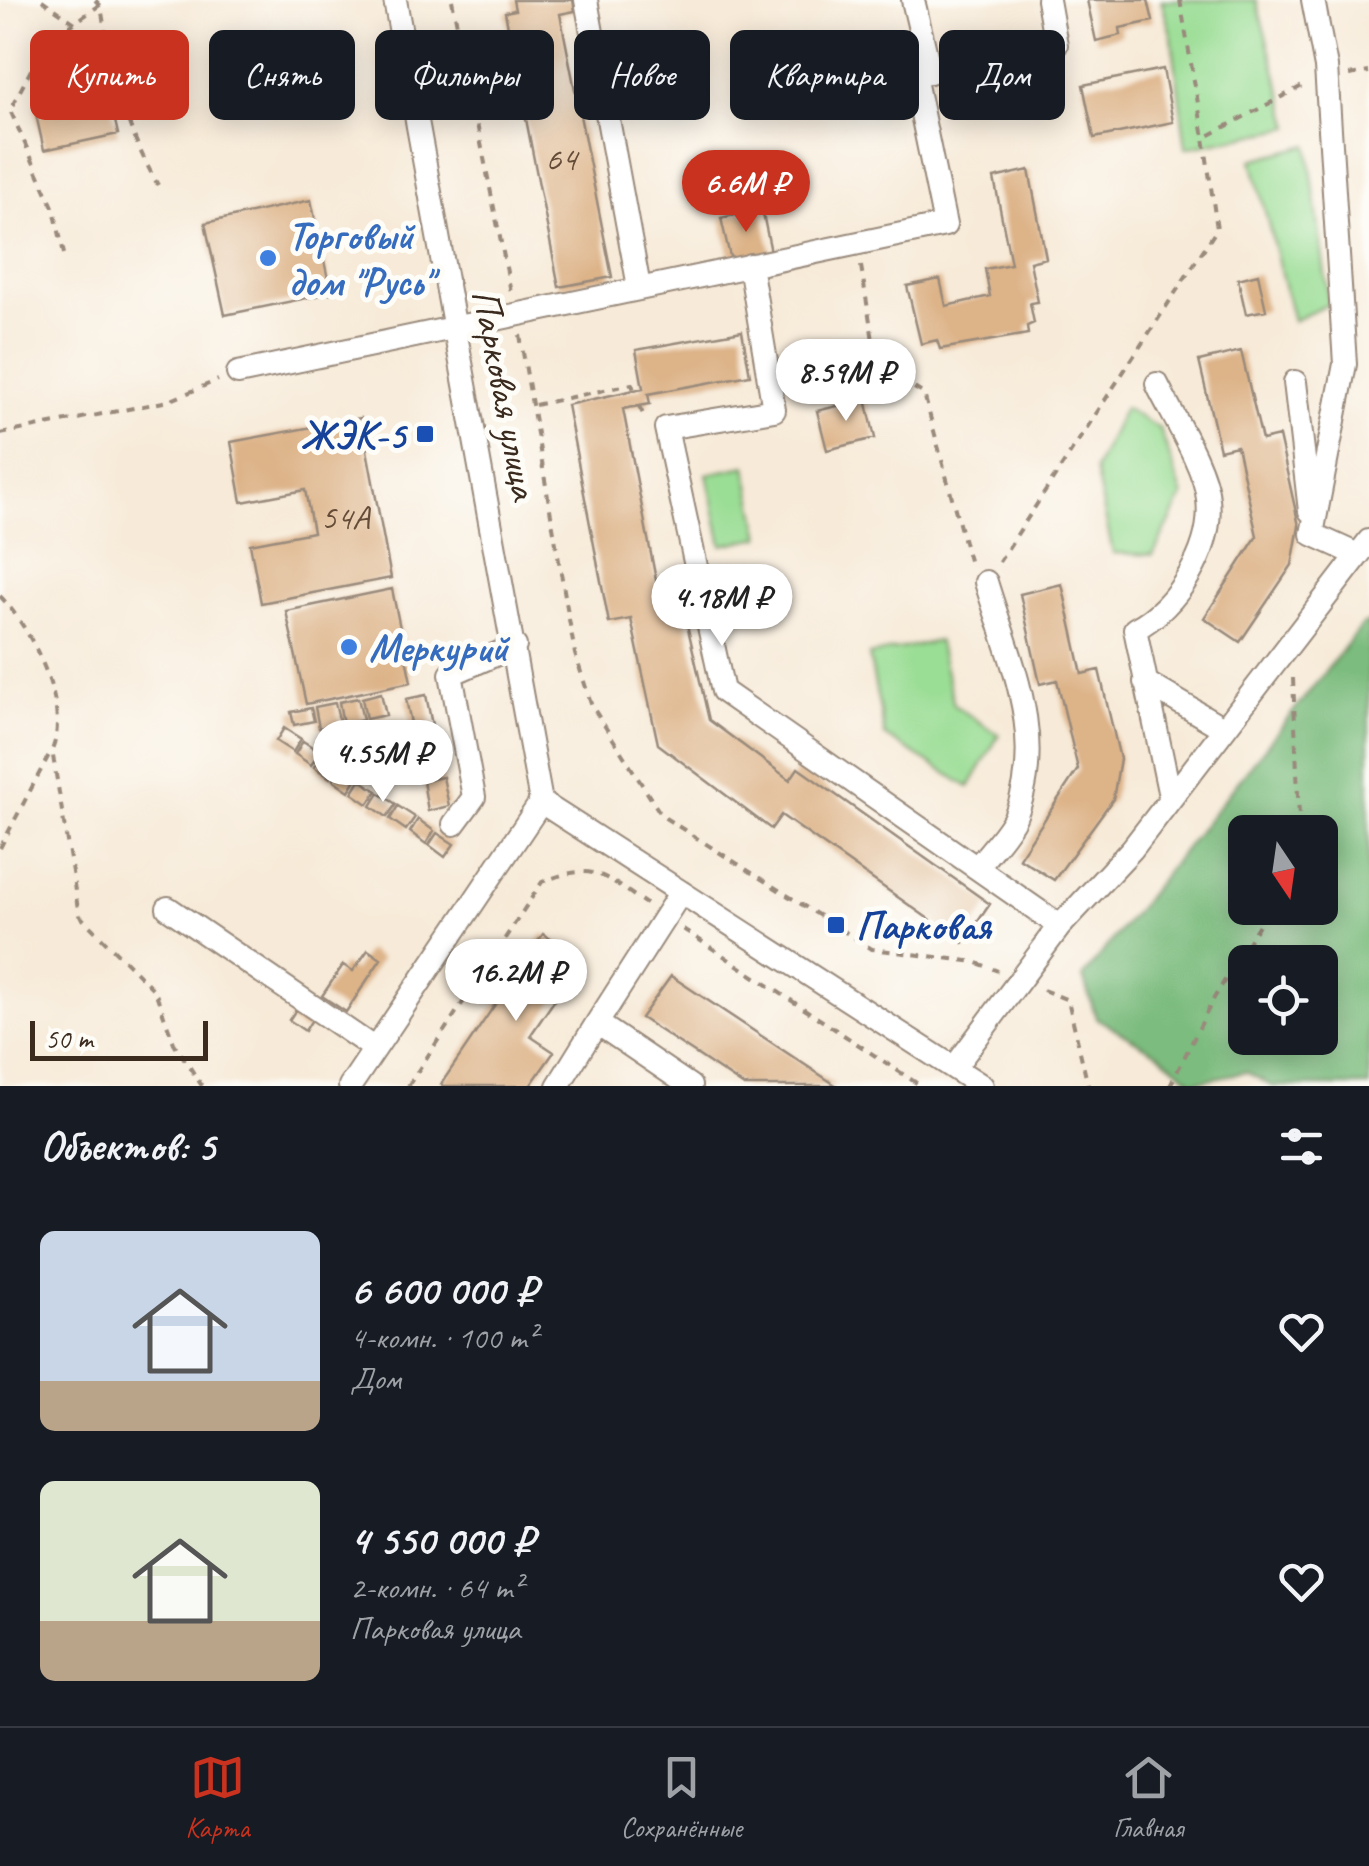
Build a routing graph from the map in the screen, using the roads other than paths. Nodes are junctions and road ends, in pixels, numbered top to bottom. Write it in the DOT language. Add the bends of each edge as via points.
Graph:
graph roads {
  1 [pos="395,0"];
  2 [pos="586,0"];
  3 [pos="913,0"];
  4 [pos="1048,0"];
  5 [pos="1313,0"];
  6 [pos="930,72"];
  7 [pos="750,265"];
  8 [pos="639,288"];
  9 [pos="455,325"];
  10 [pos="238,373"];
  11 [pos="1295,382"];
  12 [pos="1156,384"];
  13 [pos="1312,534"];
  14 [pos="1364,548"];
  15 [pos="986,582"];
  16 [pos="514,646"];
  17 [pos="1146,682"];
  18 [pos="1222,728"];
  19 [pos="1170,796"];
  20 [pos="541,802"];
  21 [pos="454,824"];
  22 [pos="978,867"];
  23 [pos="681,892"];
  24 [pos="168,908"];
  25 [pos="1060,926"];
  26 [pos="597,1023"];
  27 [pos="376,1048"];
  28 [pos="954,1068"];
  29 [pos="350,1086"];
  30 [pos="558,1086"];
  31 [pos="690,1086"];
  32 [pos="982,1086"];
  1 -- 9 [label="street, Парковая улица"];
  2 -- 8 [label="street"];
  3 -- 6 [label="street"];
  4 -- 6 [label="street" via="1056,45"];
  5 -- 13 [label="street" via="1327,78 1346,364"];
  6 -- 7 [label="street" via="914,75 945,225"];
  7 -- 8 [label="street"];
  7 -- 22 [label="street" via="774,410 666,428 723,691"];
  8 -- 9 [label="street"];
  9 -- 10 [label="street"];
  9 -- 16 [label="street, Парковая улица"];
  11 -- 13 [label="street"];
  12 -- 17 [label="street" via="1208,499 1202,545 1181,590 1135,630"];
  13 -- 14 [label="street"];
  14 -- 18 [label="street"];
  15 -- 22 [label="street" via="1028,720 1028,769 1014,820"];
  16 -- 20 [label="street, Парковая улица"];
  16 -- 21 [label="street" via="451,674 474,797"];
  17 -- 18 [label="street"];
  17 -- 19 [label="street"];
  18 -- 19 [label="street"];
  19 -- 25 [label="street" via="1132,849"];
  20 -- 23 [label="street"];
  20 -- 27 [label="street"];
  22 -- 25 [label="street"];
  23 -- 26 [label="street"];
  23 -- 28 [label="street"];
  24 -- 27 [label="street"];
  25 -- 28 [label="street"];
  26 -- 30 [label="street"];
  26 -- 31 [label="street"];
  27 -- 29 [label="street"];
  28 -- 32 [label="street"];
}
